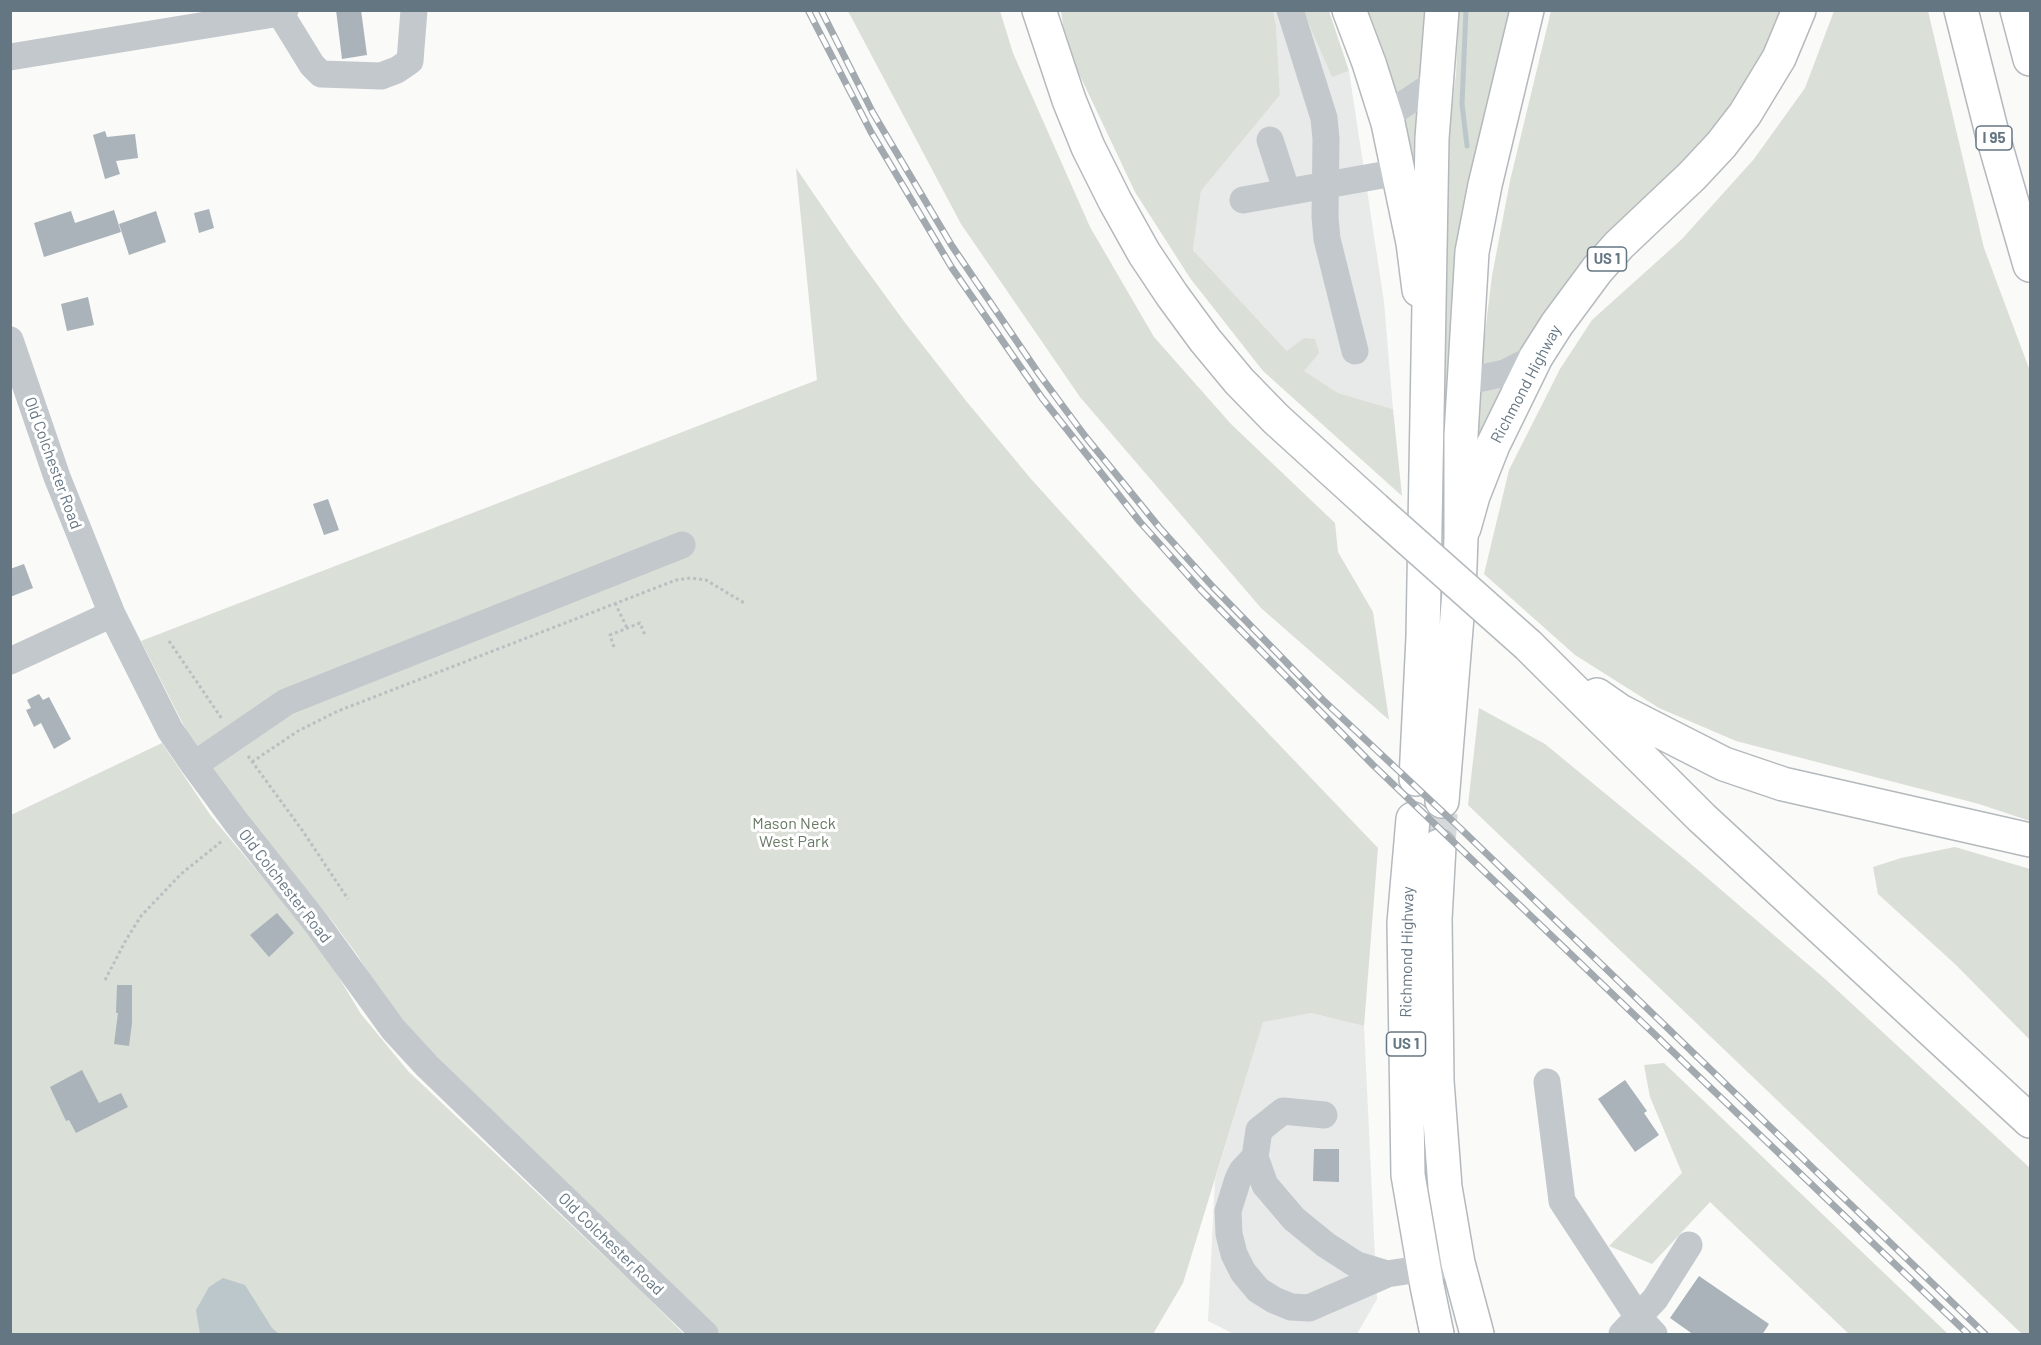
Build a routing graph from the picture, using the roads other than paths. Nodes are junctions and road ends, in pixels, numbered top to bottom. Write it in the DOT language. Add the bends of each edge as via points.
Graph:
graph roads {
  1 [pos="414,10"];
  2 [pos="1039,10"];
  3 [pos="1290,10"];
  4 [pos="1349,10"];
  5 [pos="1442,10"];
  6 [pos="1527,10"];
  7 [pos="1799,10"];
  8 [pos="1960,10"];
  9 [pos="2018,10"];
  10 [pos="283,12"];
  11 [pos="10,57"];
  12 [pos="2031,59"];
  13 [pos="1437,82"];
  14 [pos="1386,116"];
  15 [pos="1270,140"];
  16 [pos="1399,172"];
  17 [pos="1324,185"];
  18 [pos="1287,192"];
  19 [pos="1243,200"];
  20 [pos="2031,265"];
  21 [pos="10,340"];
  22 [pos="1355,351"];
  23 [pos="1536,357"];
  24 [pos="1428,368"];
  25 [pos="1463,382"];
  26 [pos="1461,538"];
  27 [pos="682,545"];
  28 [pos="112,614"];
  29 [pos="1528,645"];
  30 [pos="10,661"];
  31 [pos="194,765"];
  32 [pos="1416,779"];
  33 [pos="1443,801"];
  34 [pos="1413,819"];
  35 [pos="2031,840"];
  36 [pos="1439,846"];
  37 [pos="1547,1082"];
  38 [pos="1324,1114"];
  39 [pos="2031,1121"];
  40 [pos="1255,1157"];
  41 [pos="1689,1245"];
  42 [pos="1458,1263"];
  43 [pos="1423,1268"];
  44 [pos="1386,1274"];
  45 [pos="1638,1329"];
  46 [pos="705,1335"];
  47 [pos="1437,1335"];
  48 [pos="1477,1335"];
  1 -- 10 [label="street" via="410,61 381,76 321,74"];
  2 -- 29 [label="main road, bridge" via="1069,100 1115,201 1144,253 1205,340 1276,419"];
  3 -- 17 [label="street" via="1324,118"];
  4 -- 14 [label="main road"];
  5 -- 13 [label="main road"];
  6 -- 25 [label="main road" via="1472,252"];
  7 -- 23 [label="main road, Richmond Highway / US 1" via="1779,58 1745,114 1692,176 1597,270"];
  8 -- 20 [label="main road, I 95"];
  9 -- 12 [label="main road"];
  10 -- 11 [label="street"];
  13 -- 14 [label="street"];
  13 -- 24 [label="main road" via="1432,138"];
  14 -- 16 [label="main road"];
  15 -- 18 [label="street"];
  16 -- 17 [label="street"];
  16 -- 24 [label="main road" via="1413,243"];
  17 -- 18 [label="street"];
  17 -- 22 [label="street" via="1327,240"];
  18 -- 19 [label="street"];
  21 -- 28 [label="street, Old Colchester Road" via="50,457"];
  23 -- 25 [label="street" via="1505,374"];
  23 -- 26 [label="main road, Richmond Highway / US 1" via="1493,445"];
  24 -- 32 [label="main road"];
  25 -- 26 [label="main road"];
  26 -- 33 [label="main road, Richmond Highway / US 1"];
  27 -- 31 [label="street" via="286,702"];
  28 -- 30 [label="street"];
  28 -- 31 [label="street, Old Colchester Road" via="143,681"];
  29 -- 35 [label="main road" via="1620,711 1724,764 1783,784"];
  29 -- 39 [label="main road" via="1702,818"];
  31 -- 46 [label="street, Old Colchester Road" via="411,1049"];
  34 -- 43 [label="main road, Richmond Highway / US 1" via="1404,923 1408,1175"];
  36 -- 42 [label="main road, Richmond Highway / US 1" via="1435,920 1437,1081 1445,1187"];
  37 -- 45 [label="street" via="1562,1201"];
  38 -- 40 [label="street" via="1283,1111 1259,1130"];
  40 -- 44 [label="street" via="1265,1185 1294,1219 1357,1264"];
  40 -- 44 [label="street" via="1242,1170 1228,1211 1234,1254 1258,1290 1291,1307 1309,1308"];
  41 -- 45 [label="street"];
  42 -- 43 [label="street"];
  42 -- 48 [label="main road, Richmond Highway / US 1"];
  43 -- 44 [label="street"];
  43 -- 47 [label="main road, Richmond Highway / US 1"];
}
